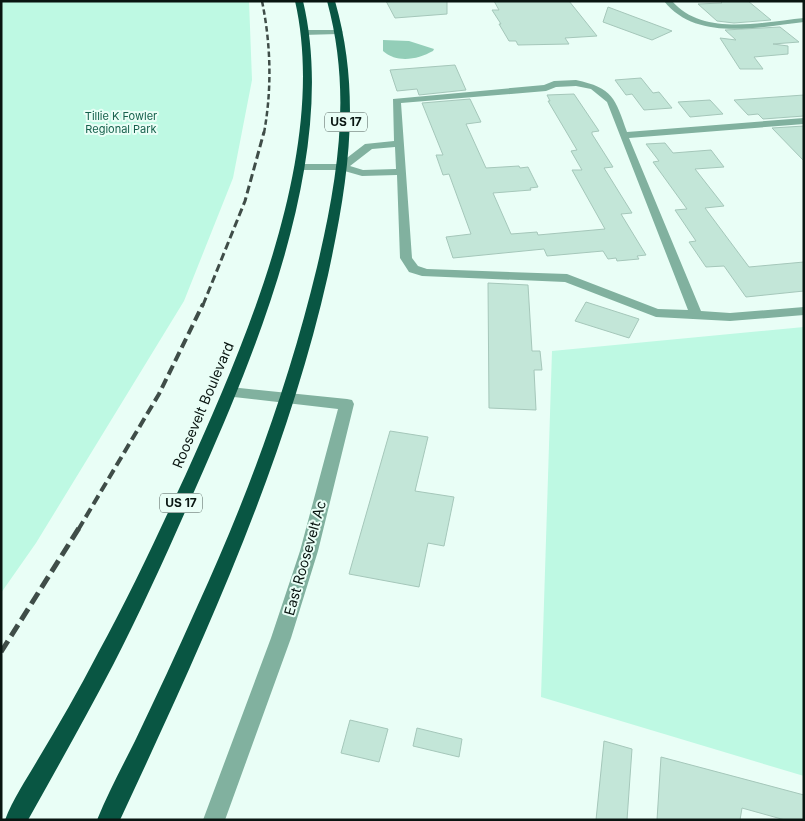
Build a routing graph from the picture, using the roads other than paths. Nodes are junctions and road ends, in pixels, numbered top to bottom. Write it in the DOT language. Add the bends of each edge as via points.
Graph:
graph roads {
  1 [pos="299,1"];
  2 [pos="330,1"];
  3 [pos="668,1"];
  4 [pos="804,20"];
  5 [pos="339,32"];
  6 [pos="305,33"];
  7 [pos="804,122"];
  8 [pos="623,135"];
  9 [pos="400,144"];
  10 [pos="299,167"];
  11 [pos="342,167"];
  12 [pos="402,172"];
  13 [pos="804,311"];
  14 [pos="696,315"];
  15 [pos="230,392"];
  16 [pos="287,398"];
  17 [pos="16,820"];
  18 [pos="108,820"];
  19 [pos="214,820"];
  1 -- 6 [label="highway, Roosevelt Boulevard / US 17"];
  2 -- 5 [label="highway, US 17"];
  3 -- 4 [label="street" via="680,13 707,24"];
  5 -- 6 [label="street"];
  5 -- 11 [label="highway, US 17" via="346,127"];
  6 -- 10 [label="highway, Roosevelt Boulevard / US 17" via="308,101"];
  7 -- 8 [label="street"];
  8 -- 9 [label="street" via="611,101 594,87 576,83 396,101"];
  8 -- 14 [label="street"];
  9 -- 11 [label="street" via="368,146"];
  9 -- 12 [label="street"];
  10 -- 11 [label="street"];
  10 -- 15 [label="highway, Roosevelt Boulevard / US 17" via="283,240"];
  11 -- 12 [label="street" via="362,173"];
  11 -- 16 [label="highway, US 17" via="325,264"];
  12 -- 14 [label="street" via="406,258 412,269 426,273 566,278 656,313"];
  13 -- 14 [label="street" via="730,317"];
  15 -- 16 [label="street, East Roosevelt Ac"];
  15 -- 17 [label="highway, Roosevelt Boulevard / US 17" via="95,679"];
  16 -- 18 [label="highway, US 17" via="227,557"];
  16 -- 19 [label="street, East Roosevelt Ac" via="347,404 306,560"];
}
